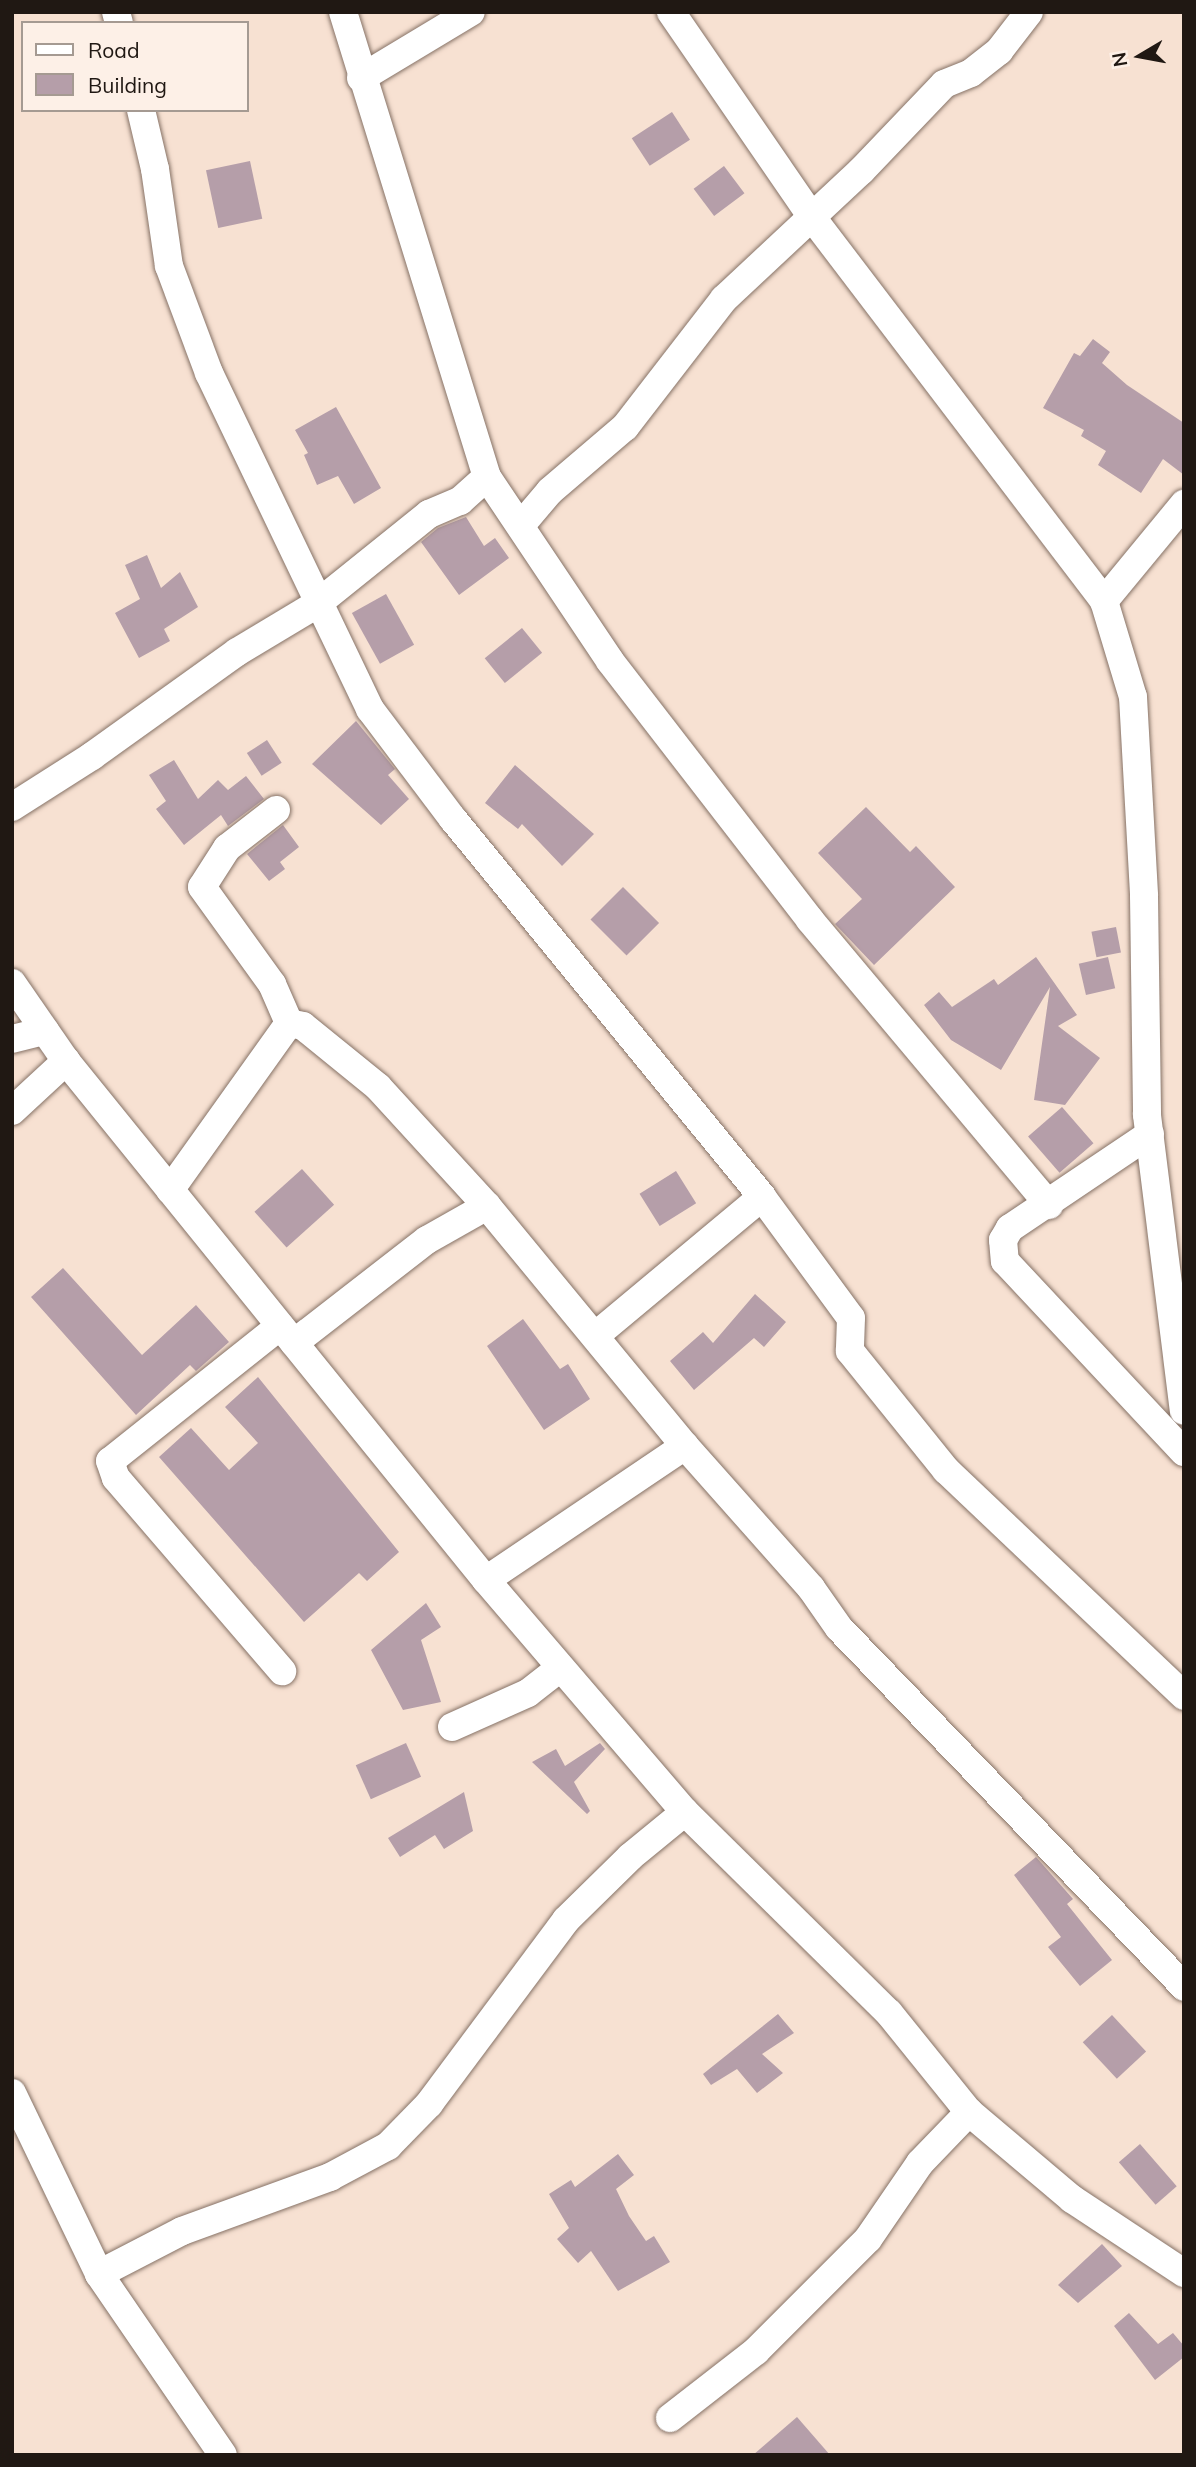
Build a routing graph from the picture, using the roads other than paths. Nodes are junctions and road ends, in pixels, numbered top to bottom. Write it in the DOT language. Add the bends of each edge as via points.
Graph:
graph roads {
  1 [pos="342,12"];
  2 [pos="471,12"];
  3 [pos="671,12"];
  4 [pos="1029,12"];
  5 [pos="361,78"];
  6 [pos="141,112"];
  7 [pos="811,216"];
  8 [pos="487,477"];
  9 [pos="1184,504"];
  10 [pos="522,524"];
  11 [pos="1104,601"];
  12 [pos="317,604"];
  13 [pos="12,807"];
  14 [pos="276,810"];
  15 [pos="12,983"];
  16 [pos="289,1023"];
  17 [pos="45,1031"];
  18 [pos="12,1038"];
  19 [pos="66,1061"];
  20 [pos="12,1111"];
  21 [pos="1150,1134"];
  22 [pos="170,1190"];
  23 [pos="762,1197"];
  24 [pos="1049,1205"];
  25 [pos="487,1206"];
  26 [pos="1179,1326"];
  27 [pos="287,1334"];
  28 [pos="595,1336"];
  29 [pos="1184,1411"];
  30 [pos="685,1446"];
  31 [pos="1184,1452"];
  32 [pos="486,1580"];
  33 [pos="560,1668"];
  34 [pos="282,1671"];
  35 [pos="1184,1696"];
  36 [pos="452,1727"];
  37 [pos="685,1812"];
  38 [pos="1184,1987"];
  39 [pos="12,2094"];
  40 [pos="969,2112"];
  41 [pos="1184,2273"];
  42 [pos="99,2274"];
  43 [pos="670,2418"];
  44 [pos="223,2455"];
  1 -- 5 [label="street"];
  2 -- 5 [label="street"];
  3 -- 7 [label="street"];
  4 -- 7 [label="street" via="999,51 971,73 944,84"];
  5 -- 8 [label="street"];
  6 -- 12 [label="street" via="169,266 209,373"];
  7 -- 10 [label="street" via="724,299 625,427 550,491"];
  7 -- 11 [label="street"];
  8 -- 10 [label="street"];
  8 -- 12 [label="street" via="460,501 429,514"];
  9 -- 11 [label="street"];
  10 -- 24 [label="street" via="610,662 810,920"];
  11 -- 21 [label="street" via="1133,697"];
  12 -- 13 [label="street" via="237,652"];
  12 -- 23 [label="street" via="370,709"];
  14 -- 16 [label="street" via="227,848 202,887 272,984"];
  15 -- 17 [label="street"];
  16 -- 22 [label="street" via="218,1129"];
  16 -- 25 [label="street" via="303,1026 378,1087"];
  17 -- 18 [label="street"];
  17 -- 19 [label="street"];
  19 -- 20 [label="street"];
  19 -- 22 [label="street"];
  21 -- 24 [label="street"];
  21 -- 26 [label="street"];
  22 -- 27 [label="street"];
  23 -- 28 [label="street"];
  23 -- 35 [label="street" via="851,1318 850,1351 946,1470"];
  24 -- 31 [label="street" via="1010,1228 1003,1240 1005,1261"];
  25 -- 27 [label="street" via="427,1240"];
  25 -- 28 [label="street"];
  26 -- 29 [label="street"];
  27 -- 32 [label="street"];
  27 -- 34 [label="street" via="110,1461 116,1478"];
  28 -- 30 [label="street"];
  30 -- 32 [label="street"];
  30 -- 38 [label="street" via="811,1588 839,1628"];
  32 -- 33 [label="street"];
  33 -- 36 [label="street" via="528,1693"];
  33 -- 37 [label="street"];
  37 -- 40 [label="street" via="889,2013"];
  37 -- 42 [label="street" via="630,1857 566,1920 429,2104 388,2146 330,2177 182,2231"];
  39 -- 42 [label="street"];
  40 -- 41 [label="street" via="1072,2199"];
  40 -- 43 [label="street" via="920,2164 868,2239 756,2351"];
  42 -- 44 [label="street"];
}
